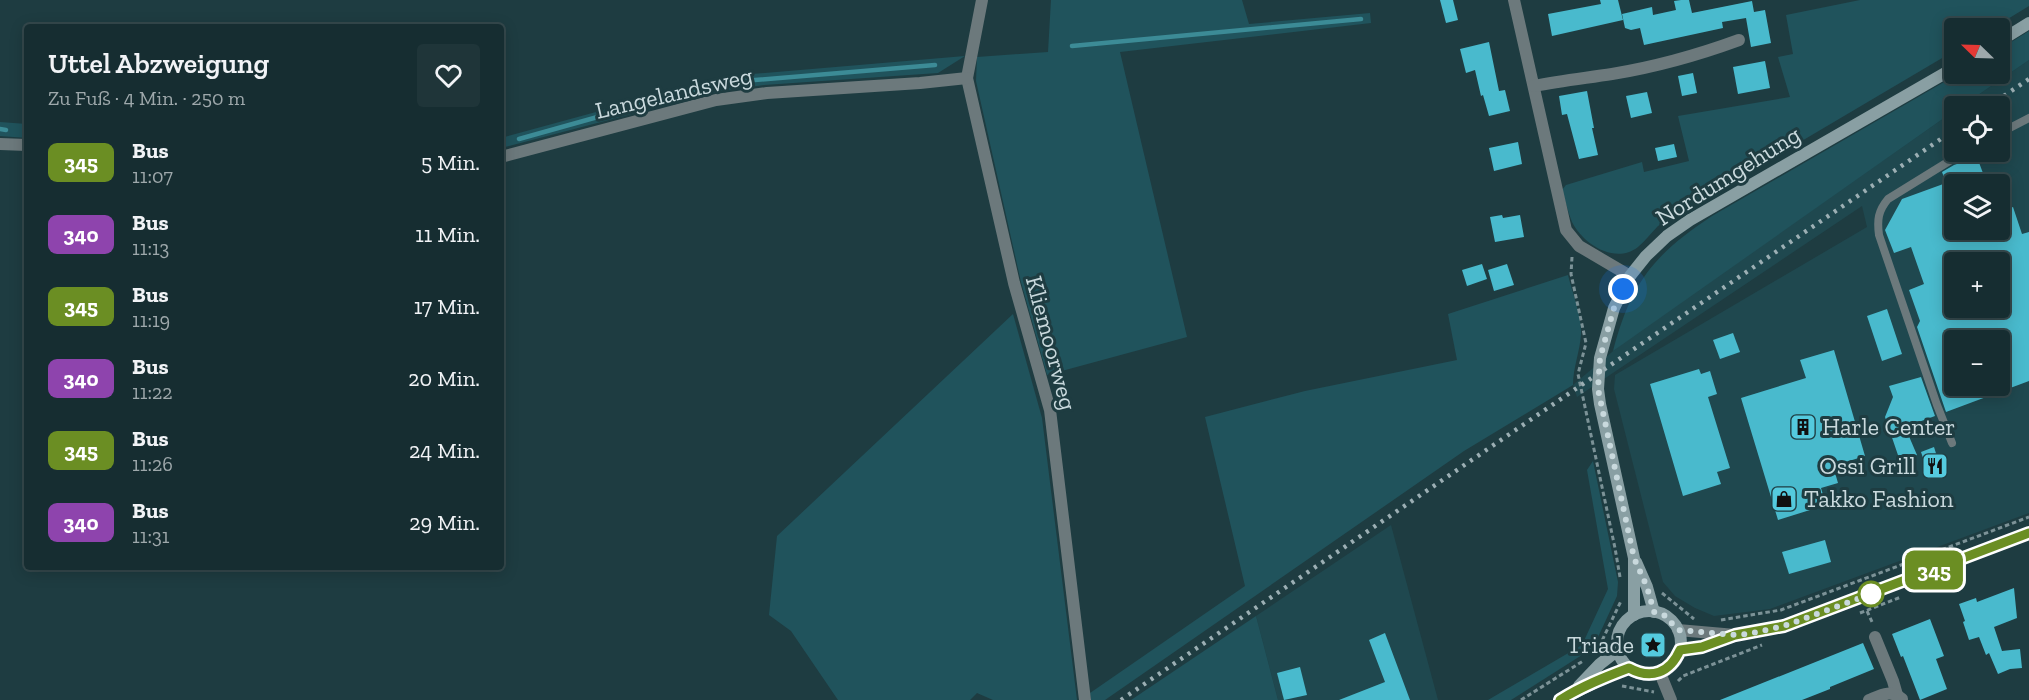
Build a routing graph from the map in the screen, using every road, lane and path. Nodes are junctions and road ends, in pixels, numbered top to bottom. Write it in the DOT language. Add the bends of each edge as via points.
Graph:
graph roads {
  1 [pos="982,0"];
  2 [pos="1514,0"];
  3 [pos="2029,23"];
  4 [pos="2010,35"];
  5 [pos="1739,40"];
  6 [pos="1944,74"];
  7 [pos="967,78"];
  8 [pos="1533,86"];
  9 [pos="2029,118"];
  10 [pos="2010,128"];
  11 [pos="0,144"];
  12 [pos="24,145"];
  13 [pos="504,156"];
  14 [pos="1948,162"];
  15 [pos="1630,276"];
  16 [pos="1952,442"];
  17 [pos="2029,517"];
  18 [pos="2029,533"];
  19 [pos="1634,558"];
  20 [pos="1656,587"];
  21 [pos="1622,596"];
  22 [pos="1861,598"];
  23 [pos="1867,611"];
  24 [pos="1654,612"];
  25 [pos="1856,614"];
  26 [pos="1634,615"];
  27 [pos="1699,620"];
  28 [pos="1718,620"];
  29 [pos="1678,630"];
  30 [pos="1735,635"];
  31 [pos="1875,637"];
  32 [pos="1771,642"];
  33 [pos="1618,650"];
  34 [pos="1680,650"];
  35 [pos="1597,651"];
  36 [pos="1584,661"];
  37 [pos="1629,668"];
  38 [pos="1660,673"];
  39 [pos="1617,685"];
  40 [pos="1574,691"];
  41 [pos="1669,695"];
  42 [pos="1900,697"];
  43 [pos="1085,700"];
  44 [pos="1521,700"];
  45 [pos="1560,700"];
  46 [pos="1869,700"];
  1 -- 7 [label="street, Kliemoorweg"];
  2 -- 8 [label="street"];
  3 -- 4 [label="main road"];
  5 -- 8 [label="street" via="1663,63"];
  6 -- 15 [label="main road, Nordumgehung" via="1690,220 1646,255"];
  7 -- 13 [label="street, Langelandsweg" via="716,100"];
  7 -- 43 [label="street, Kliemoorweg" via="1014,283 1050,410"];
  8 -- 15 [label="street" via="1566,230 1579,246"];
  9 -- 10 [label="lane"];
  11 -- 12 [label="street"];
  14 -- 16 [label="lane" via="1888,199 1877,220 1879,236"];
  15 -- 19 [label="main road, Nordumgehung" via="1606,333 1598,389"];
  17 -- 28 [label="path" via="1781,610"];
  18 -- 22 [label="street"];
  19 -- 24 [label="main road, Nordumgehung"];
  19 -- 26 [label="main road, Nordumgehung"];
  20 -- 27 [label="path"];
  21 -- 35 [label="path"];
  22 -- 23 [label="path"];
  22 -- 30 [label="street" via="1784,626"];
  23 -- 25 [label="path"];
  23 -- 31 [label="path"];
  24 -- 26 [label="main road"];
  24 -- 29 [label="main road" via="1664,615"];
  26 -- 33 [label="main road" via="1620,630"];
  29 -- 30 [label="street"];
  29 -- 34 [label="main road"];
  30 -- 34 [label="street"];
  31 -- 42 [label="street"];
  32 -- 41 [label="path" via="1683,676"];
  33 -- 37 [label="main road"];
  33 -- 40 [label="main road"];
  34 -- 38 [label="main road" via="1676,660"];
  36 -- 44 [label="path"];
  37 -- 38 [label="main road" via="1650,675"];
  37 -- 40 [label="main road"];
  38 -- 41 [label="street"];
  39 -- 41 [label="path"];
  40 -- 45 [label="main road"];
  42 -- 46 [label="street" via="1888,693"];
}
